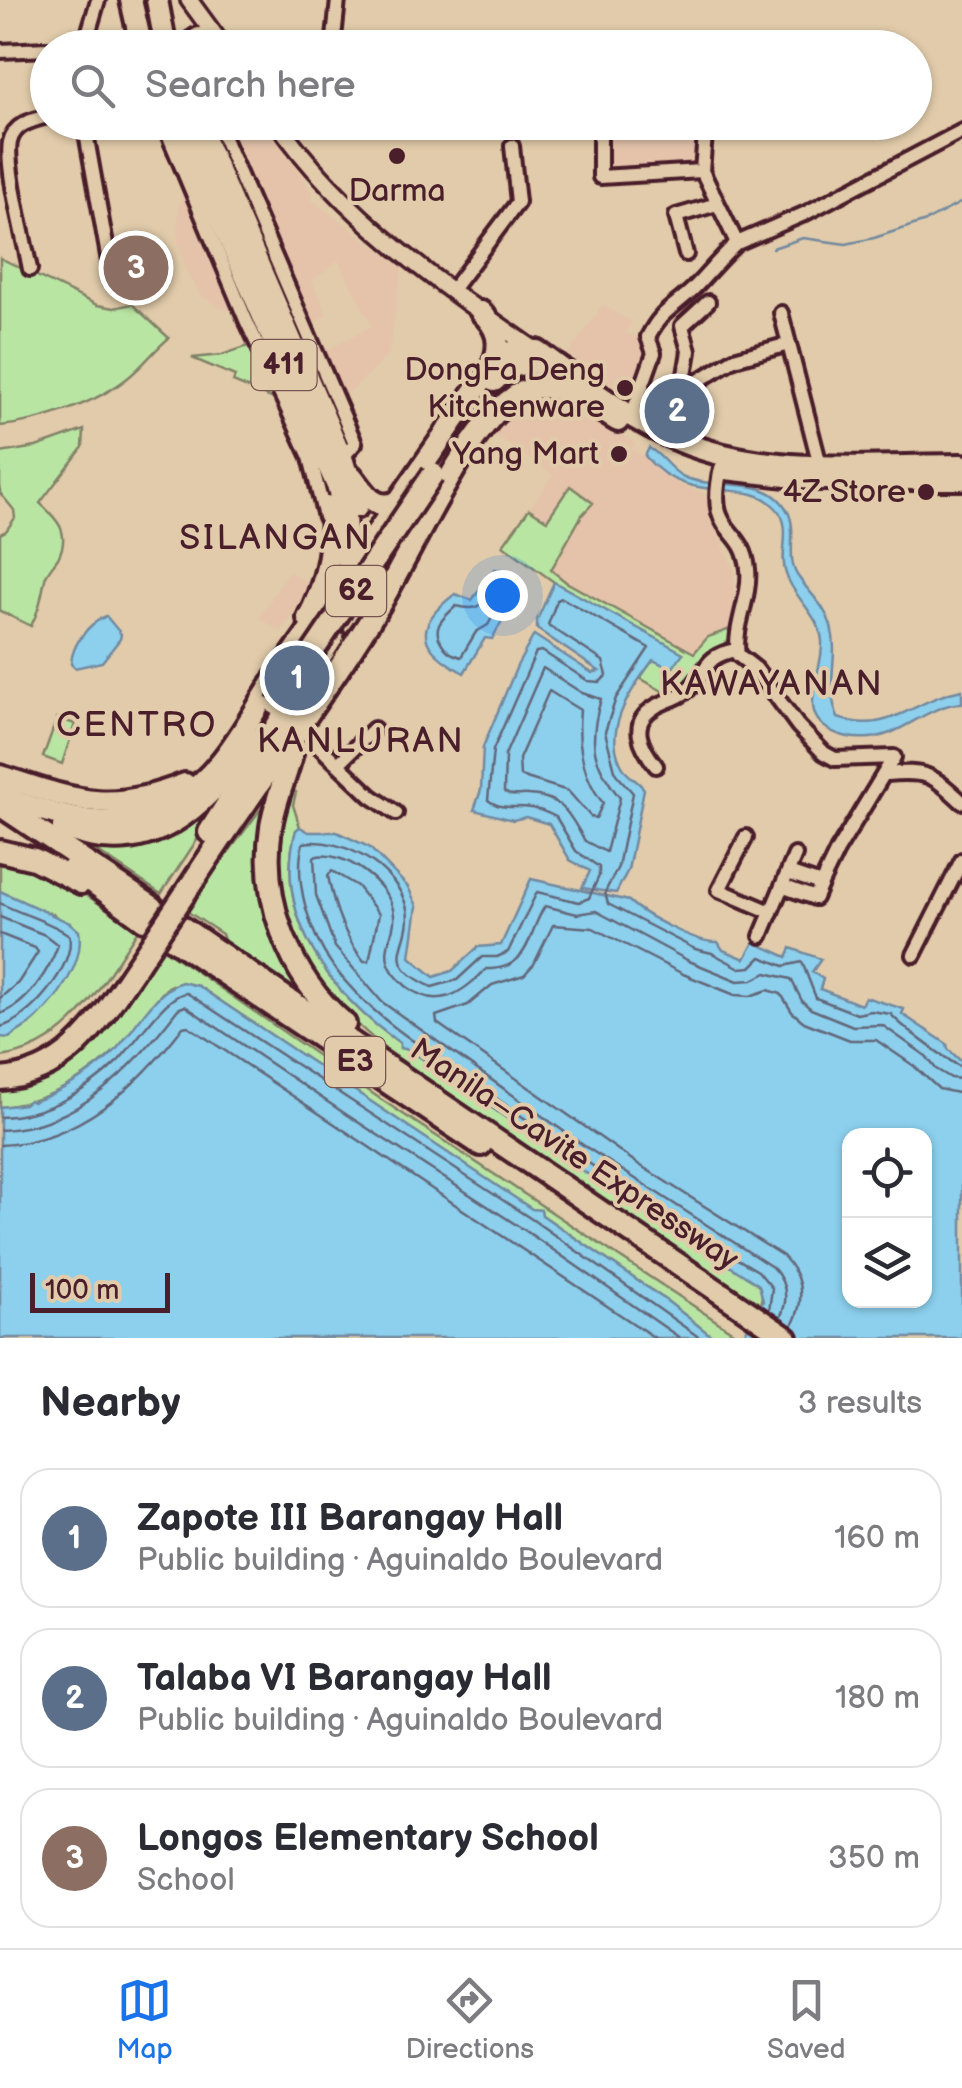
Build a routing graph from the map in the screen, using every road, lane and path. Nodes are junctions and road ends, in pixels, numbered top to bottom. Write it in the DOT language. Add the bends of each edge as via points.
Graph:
graph roads {
  1 [pos="98,0"];
  2 [pos="132,0"];
  3 [pos="146,0"];
  4 [pos="157,0"];
  5 [pos="168,0"];
  6 [pos="189,0"];
  7 [pos="338,0"];
  8 [pos="89,30"];
  9 [pos="138,30"];
  10 [pos="154,30"];
  11 [pos="155,30"];
  12 [pos="172,30"];
  13 [pos="208,30"];
  14 [pos="334,30"];
  15 [pos="30,50"];
  16 [pos="0,51"];
  17 [pos="30,121"];
  18 [pos="962,132"];
  19 [pos="87,140"];
  20 [pos="171,140"];
  21 [pos="187,140"];
  22 [pos="204,140"];
  23 [pos="224,140"];
  24 [pos="290,140"];
  25 [pos="600,140"];
  26 [pos="704,140"];
  27 [pos="512,146"];
  28 [pos="702,170"];
  29 [pos="717,204"];
  30 [pos="738,243"];
  31 [pos="686,254"];
  32 [pos="110,266"];
  33 [pos="30,269"];
  34 [pos="253,274"];
  35 [pos="452,290"];
  36 [pos="708,302"];
  37 [pos="481,312"];
  38 [pos="780,313"];
  39 [pos="789,344"];
  40 [pos="538,352"];
  41 [pos="493,364"];
  42 [pos="574,377"];
  43 [pos="684,381"];
  44 [pos="632,415"];
  45 [pos="655,428"];
  46 [pos="338,460"];
  47 [pos="820,465"];
  48 [pos="962,465"];
  49 [pos="962,479"];
  50 [pos="719,481"];
  51 [pos="393,507"];
  52 [pos="420,528"];
  53 [pos="364,552"];
  54 [pos="329,562"];
  55 [pos="350,573"];
  56 [pos="357,641"];
  57 [pos="736,650"];
  58 [pos="285,664"];
  59 [pos="374,728"];
  60 [pos="298,731"];
  61 [pos="338,764"];
  62 [pos="656,766"];
  63 [pos="210,774"];
  64 [pos="886,774"];
  65 [pos="0,776"];
  66 [pos="0,792"];
  67 [pos="962,802"];
  68 [pos="23,804"];
  69 [pos="0,806"];
  70 [pos="396,812"];
  71 [pos="0,820"];
  72 [pos="746,837"];
  73 [pos="0,851"];
  74 [pos="795,855"];
  75 [pos="962,860"];
  76 [pos="785,879"];
  77 [pos="184,882"];
  78 [pos="106,893"];
  79 [pos="771,912"];
  80 [pos="761,936"];
  81 [pos="914,955"];
  82 [pos="133,960"];
  83 [pos="0,1068"];
  84 [pos="0,1079"];
  85 [pos="436,1098"];
  86 [pos="744,1315"];
  87 [pos="764,1338"];
  88 [pos="788,1338"];
  1 -- 8 [label="street"];
  2 -- 9 [label="highway"];
  3 -- 10 [label="highway"];
  4 -- 11 [label="highway"];
  5 -- 12 [label="highway"];
  6 -- 13 [label="main road"];
  7 -- 14 [label="street"];
  15 -- 16 [label="street"];
  17 -- 33 [label="street" via="10,143"];
  18 -- 30 [label="street"];
  19 -- 32 [label="street"];
  20 -- 54 [label="street" via="310,457"];
  21 -- 34 [label="highway, 411"];
  22 -- 34 [label="highway, 411"];
  23 -- 46 [label="street" via="355,443"];
  24 -- 35 [label="main road" via="336,195"];
  25 -- 28 [label="street" via="600,177"];
  26 -- 28 [label="street"];
  27 -- 35 [label="street" via="518,202"];
  28 -- 29 [label="street"];
  29 -- 30 [label="street"];
  29 -- 31 [label="street" via="676,216"];
  30 -- 44 [label="street" via="658,317 648,337 654,353"];
  34 -- 46 [label="highway, 411"];
  35 -- 37 [label="main road"];
  36 -- 43 [label="street" via="682,326 689,352"];
  37 -- 40 [label="main road"];
  37 -- 41 [label="highway" via="497,332"];
  38 -- 39 [label="street"];
  39 -- 43 [label="street" via="734,359 695,383"];
  39 -- 47 [label="street"];
  40 -- 41 [label="highway" via="515,350"];
  40 -- 42 [label="highway, 62"];
  41 -- 51 [label="highway, 62"];
  42 -- 44 [label="highway, 62"];
  42 -- 68 [label="highway, 62, bridge" via="521,364 504,370 488,388 209,797 157,830 124,838 88,836"];
  43 -- 45 [label="street"];
  44 -- 45 [label="highway, 62"];
  45 -- 47 [label="highway, 62" via="716,453"];
  46 -- 51 [label="highway" via="376,503"];
  46 -- 53 [label="highway, 411"];
  46 -- 54 [label="highway"];
  46 -- 55 [label="highway, 411"];
  47 -- 48 [label="highway, 62"];
  49 -- 50 [label="highway, 62"];
  50 -- 52 [label="highway, 62" via="567,392 532,388 487,424"];
  50 -- 57 [label="street" via="718,518 742,549 748,570"];
  51 -- 52 [label="highway" via="386,540 392,549"];
  51 -- 53 [label="highway, 62"];
  52 -- 56 [label="highway, 62"];
  53 -- 55 [label="highway, 62"];
  53 -- 56 [label="highway, 411" via="368,602"];
  54 -- 58 [label="highway"];
  55 -- 58 [label="highway, 62"];
  55 -- 77 [label="highway" via="331,641"];
  56 -- 60 [label="highway, 62"];
  57 -- 62 [label="street" via="708,659 686,692 641,720 642,748"];
  57 -- 64 [label="street" via="815,746 835,759 894,757"];
  58 -- 63 [label="highway, 62"];
  59 -- 61 [label="street"];
  60 -- 61 [label="street"];
  60 -- 77 [label="highway"];
  60 -- 85 [label="highway" via="269,840 271,894 285,940 328,1009"];
  61 -- 70 [label="street"];
  63 -- 65 [label="highway" via="119,804 72,799"];
  63 -- 68 [label="highway" via="178,800 118,822 76,820"];
  64 -- 67 [label="street" via="919,770"];
  64 -- 76 [label="street" via="815,898"];
  66 -- 68 [label="highway"];
  69 -- 78 [label="highway" via="148,913"];
  71 -- 78 [label="highway"];
  72 -- 79 [label="street" via="718,890"];
  73 -- 78 [label="highway" via="34,859"];
  74 -- 76 [label="street"];
  75 -- 81 [label="street"];
  76 -- 79 [label="street"];
  77 -- 82 [label="highway, bridge"];
  79 -- 80 [label="street"];
  82 -- 83 [label="highway" via="70,1035 30,1060"];
  82 -- 84 [label="highway" via="96,1026 66,1056"];
  85 -- 86 [label="highway, Manila–Cavite Expressway / E3"];
  85 -- 86 [label="highway, Manila–Cavite Expressway / E3" via="172,930"];
  86 -- 87 [label="highway, Manila–Cavite Expressway / E3"];
  86 -- 88 [label="highway, Manila–Cavite Expressway / E3"];
}
